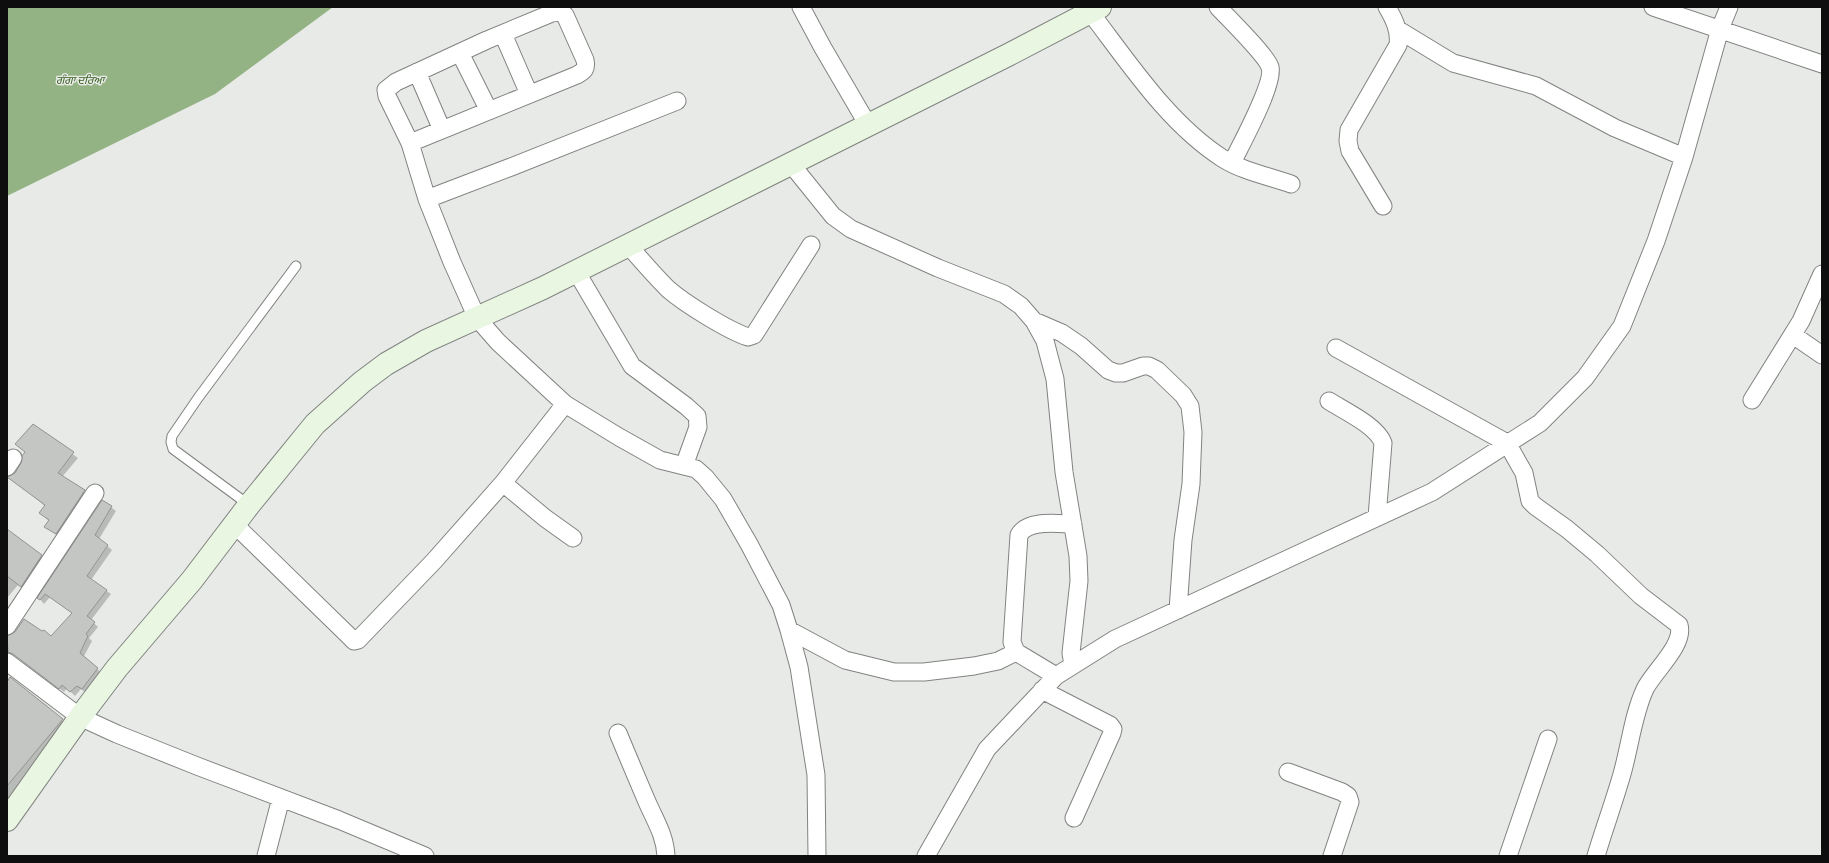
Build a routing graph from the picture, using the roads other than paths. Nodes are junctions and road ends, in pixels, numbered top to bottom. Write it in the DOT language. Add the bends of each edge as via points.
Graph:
graph roads {
  1 [pos="801,7"];
  2 [pos="1218,7"];
  3 [pos="1387,7"];
  4 [pos="1653,7"];
  5 [pos="1729,7"];
  6 [pos="1095,10"];
  7 [pos="1398,28"];
  8 [pos="1720,30"];
  9 [pos="503,34"];
  10 [pos="460,53"];
  11 [pos="1822,64"];
  12 [pos="417,72"];
  13 [pos="530,94"];
  14 [pos="677,101"];
  15 [pos="489,111"];
  16 [pos="868,125"];
  17 [pos="442,130"];
  18 [pos="410,144"];
  19 [pos="1684,157"];
  20 [pos="1232,163"];
  21 [pos="791,164"];
  22 [pos="1291,184"];
  23 [pos="427,199"];
  24 [pos="1383,206"];
  25 [pos="628,245"];
  26 [pos="811,245"];
  27 [pos="296,266"];
  28 [pos="576,271"];
  29 [pos="1822,274"];
  30 [pos="477,318"];
  31 [pos="1034,321"];
  32 [pos="1793,335"];
  33 [pos="1336,348"];
  34 [pos="1822,355"];
  35 [pos="1752,400"];
  36 [pos="1329,401"];
  37 [pos="565,404"];
  38 [pos="1507,443"];
  39 [pos="684,466"];
  40 [pos="503,483"];
  41 [pos="95,493"];
  42 [pos="249,504"];
  43 [pos="1377,517"];
  44 [pos="234,524"];
  45 [pos="1073,524"];
  46 [pos="573,538"];
  47 [pos="1178,610"];
  48 [pos="7,626"];
  49 [pos="789,630"];
  50 [pos="1016,652"];
  51 [pos="7,662"];
  52 [pos="1073,665"];
  53 [pos="1056,676"];
  54 [pos="1042,690"];
  55 [pos="80,717"];
  56 [pos="618,733"];
  57 [pos="1548,739"];
  58 [pos="1288,772"];
  59 [pos="281,798"];
  60 [pos="1074,818"];
  61 [pos="7,820"];
  62 [pos="266,856"];
  63 [pos="425,856"];
  64 [pos="666,856"];
  65 [pos="818,856"];
  66 [pos="926,856"];
  67 [pos="1332,856"];
  68 [pos="1508,856"];
  69 [pos="1596,856"];
  1 -- 16 [label="street"];
  2 -- 20 [label="street" via="1260,53 1270,70 1270,78 1261,102"];
  3 -- 7 [label="street"];
  4 -- 8 [label="street"];
  5 -- 8 [label="street"];
  6 -- 16 [label="main road"];
  6 -- 20 [label="street" via="1175,119 1199,141"];
  7 -- 19 [label="street" via="1453,63 1536,86 1615,128"];
  7 -- 24 [label="street" via="1398,45 1360,108 1349,130 1348,141 1350,151"];
  8 -- 11 [label="street"];
  8 -- 19 [label="street"];
  9 -- 10 [label="street"];
  9 -- 13 [label="street"];
  9 -- 13 [label="street" via="552,13 565,15 585,60 585,70"];
  10 -- 12 [label="street"];
  10 -- 15 [label="street"];
  12 -- 17 [label="street"];
  12 -- 18 [label="street" via="386,90"];
  13 -- 15 [label="street"];
  14 -- 23 [label="street"];
  15 -- 17 [label="street"];
  16 -- 21 [label="main road"];
  17 -- 18 [label="street"];
  18 -- 23 [label="street"];
  19 -- 38 [label="street" via="1656,241 1622,326 1585,378 1540,423"];
  20 -- 22 [label="street"];
  21 -- 25 [label="main road"];
  21 -- 31 [label="street" via="833,216 851,229 1004,294 1021,306"];
  23 -- 30 [label="street"];
  25 -- 26 [label="street" via="669,290 738,334 748,337 754,335"];
  25 -- 28 [label="main road"];
  27 -- 42 [label="lane" via="172,436 173,449"];
  28 -- 30 [label="main road"];
  28 -- 39 [label="street" via="632,366 696,416 698,427"];
  29 -- 32 [label="street"];
  30 -- 37 [label="street" via="498,342"];
  30 -- 42 [label="main road" via="426,341 386,364 362,382 315,424"];
  31 -- 45 [label="street" via="1046,341 1055,379 1064,472"];
  31 -- 47 [label="street" via="1062,333 1108,370 1123,373 1143,366 1157,370 1183,395 1190,406 1193,432 1191,484 1183,540"];
  32 -- 34 [label="street"];
  32 -- 35 [label="street"];
  33 -- 38 [label="street"];
  36 -- 43 [label="street" via="1373,429 1383,443"];
  37 -- 39 [label="street" via="660,460"];
  37 -- 40 [label="street"];
  38 -- 43 [label="street" via="1432,492"];
  38 -- 69 [label="street" via="1524,472 1530,501 1597,554 1641,596 1677,623 1679,628 1674,646 1649,682 1640,701 1622,774"];
  39 -- 49 [label="street" via="696,469 706,477 723,500 781,605"];
  40 -- 44 [label="street" via="434,561 355,641"];
  40 -- 46 [label="street"];
  41 -- 48 [label="street"];
  42 -- 44 [label="main road"];
  43 -- 47 [label="street"];
  44 -- 55 [label="main road" via="192,580 117,668"];
  45 -- 50 [label="street" via="1036,525 1021,531 1019,535 1012,631 1012,642"];
  45 -- 52 [label="street" via="1079,582 1072,636"];
  47 -- 52 [label="street" via="1115,639"];
  49 -- 50 [label="street" via="845,660 894,672 924,672 974,666 998,661"];
  49 -- 65 [label="street" via="801,680 816,775"];
  50 -- 53 [label="street"];
  51 -- 55 [label="street"];
  52 -- 53 [label="street"];
  53 -- 54 [label="street"];
  54 -- 60 [label="street" via="1110,725 1113,729"];
  54 -- 66 [label="street" via="987,749"];
  55 -- 59 [label="street"];
  55 -- 61 [label="main road"];
  56 -- 64 [label="street" via="662,834"];
  57 -- 68 [label="street"];
  58 -- 67 [label="street" via="1348,796 1350,802"];
  59 -- 62 [label="street"];
  59 -- 63 [label="street"];
}
